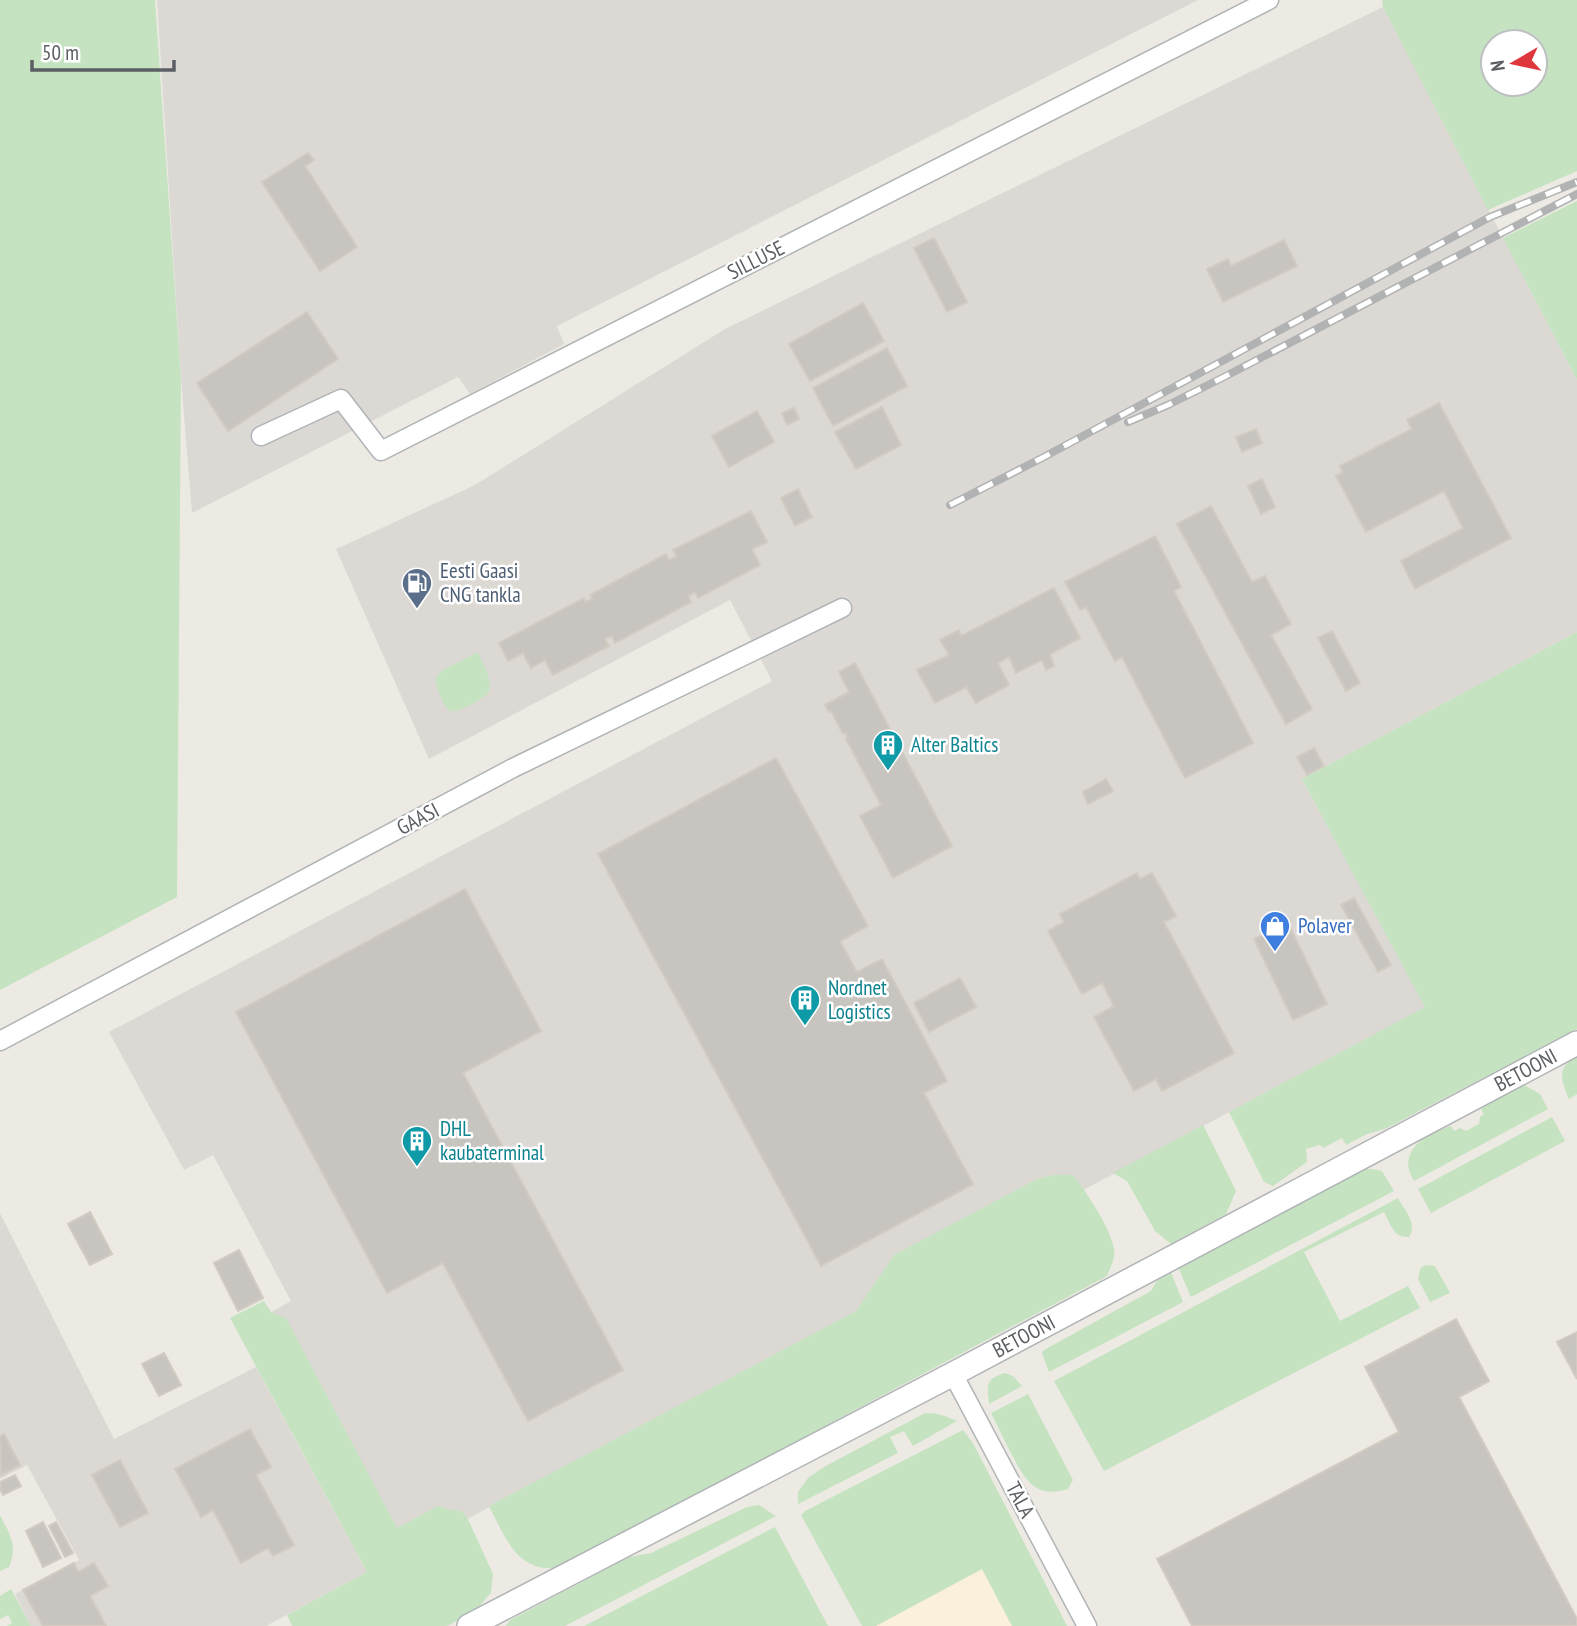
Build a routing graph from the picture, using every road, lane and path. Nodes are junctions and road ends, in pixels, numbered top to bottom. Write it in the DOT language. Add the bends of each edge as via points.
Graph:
graph roads {
  1 [pos="1269,0"];
  2 [pos="261,436"];
  3 [pos="842,608"];
  4 [pos="0,1041"];
  5 [pos="1577,1043"];
  6 [pos="953,1374"];
  7 [pos="469,1626"];
  8 [pos="1087,1626"];
  1 -- 2 [label="street, SILLUSE" via="381,451 341,399"];
  3 -- 4 [label="street, GAASI" via="513,768"];
  5 -- 6 [label="street, BETOONI"];
  6 -- 7 [label="street, BETOONI"];
  6 -- 8 [label="street, TALA"];
}
